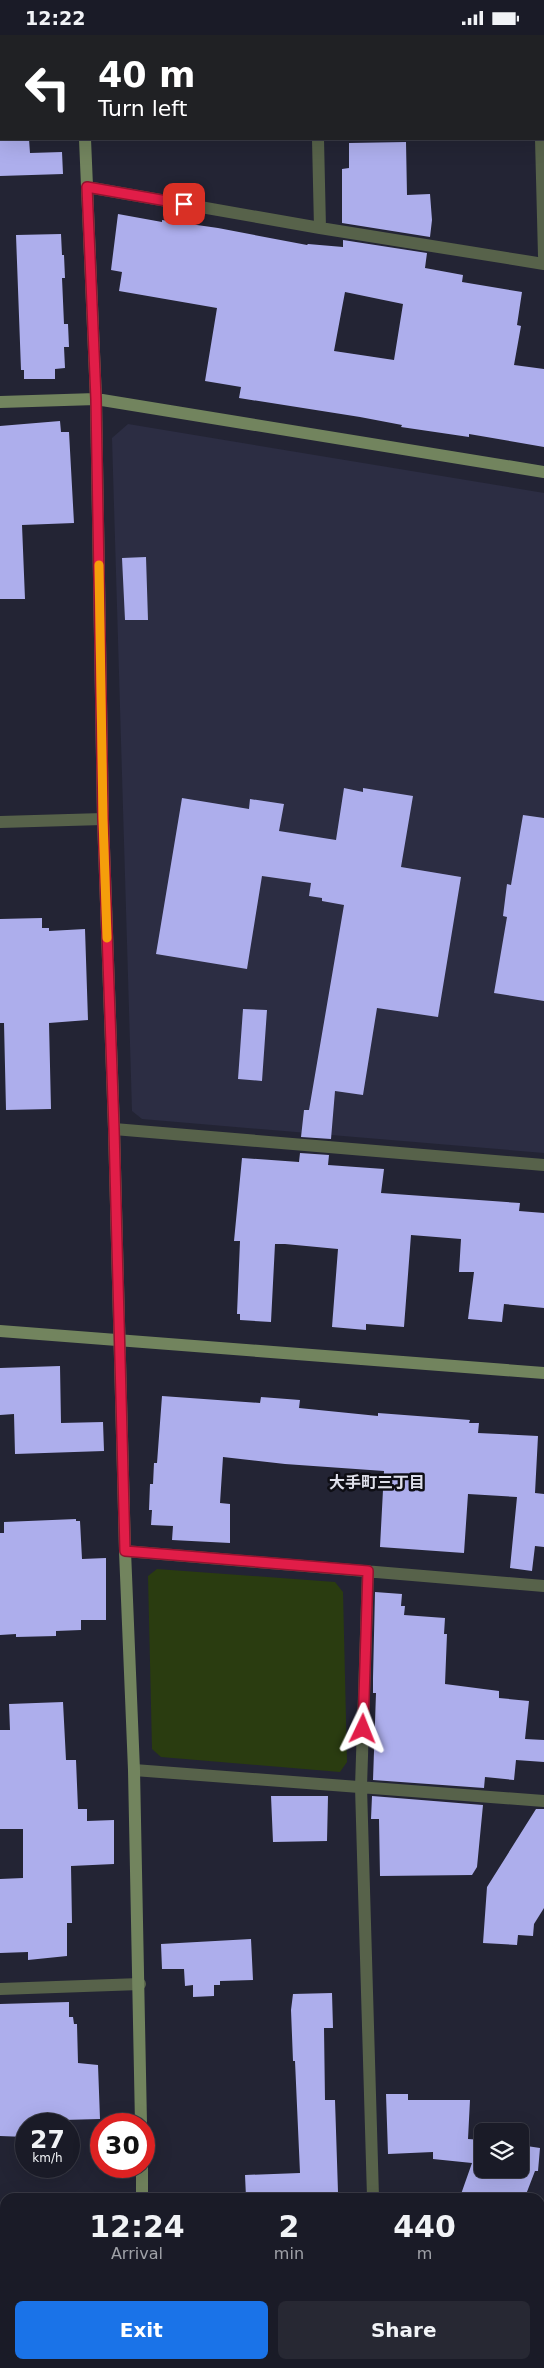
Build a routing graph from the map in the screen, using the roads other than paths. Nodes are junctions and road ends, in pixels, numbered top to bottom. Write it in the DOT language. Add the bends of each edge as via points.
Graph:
graph roads {
  1 [pos="85,140"];
  2 [pos="318,140"];
  3 [pos="541,140"];
  4 [pos="87,187"];
  5 [pos="320,228"];
  6 [pos="544,256"];
  7 [pos="544,264"];
  8 [pos="96,399"];
  9 [pos="0,402"];
  10 [pos="544,472"];
  11 [pos="103,819"];
  12 [pos="0,822"];
  13 [pos="114,1129"];
  14 [pos="544,1165"];
  15 [pos="0,1331"];
  16 [pos="120,1340"];
  17 [pos="544,1373"];
  18 [pos="125,1551"];
  19 [pos="368,1571"];
  20 [pos="544,1586"];
  21 [pos="134,1769"];
  22 [pos="361,1787"];
  23 [pos="544,1801"];
  24 [pos="140,1984"];
  25 [pos="0,1989"];
  26 [pos="141,2113"];
  27 [pos="142,2178"];
  28 [pos="142,2193"];
  29 [pos="373,2193"];
  1 -- 4 [label="street"];
  2 -- 5 [label="street"];
  3 -- 6 [label="street"];
  4 -- 5 [label="street"];
  4 -- 8 [label="street"];
  5 -- 7 [label="street"];
  8 -- 9 [label="street"];
  8 -- 10 [label="street"];
  8 -- 11 [label="street"];
  11 -- 12 [label="street"];
  11 -- 13 [label="street"];
  13 -- 14 [label="street"];
  13 -- 16 [label="street"];
  15 -- 16 [label="street"];
  16 -- 17 [label="street"];
  16 -- 18 [label="street"];
  18 -- 19 [label="street"];
  18 -- 21 [label="street"];
  19 -- 20 [label="street"];
  19 -- 22 [label="street"];
  21 -- 22 [label="street"];
  21 -- 24 [label="street"];
  22 -- 23 [label="street"];
  22 -- 29 [label="street"];
  24 -- 25 [label="street"];
  24 -- 26 [label="street"];
  27 -- 28 [label="street"];
}
